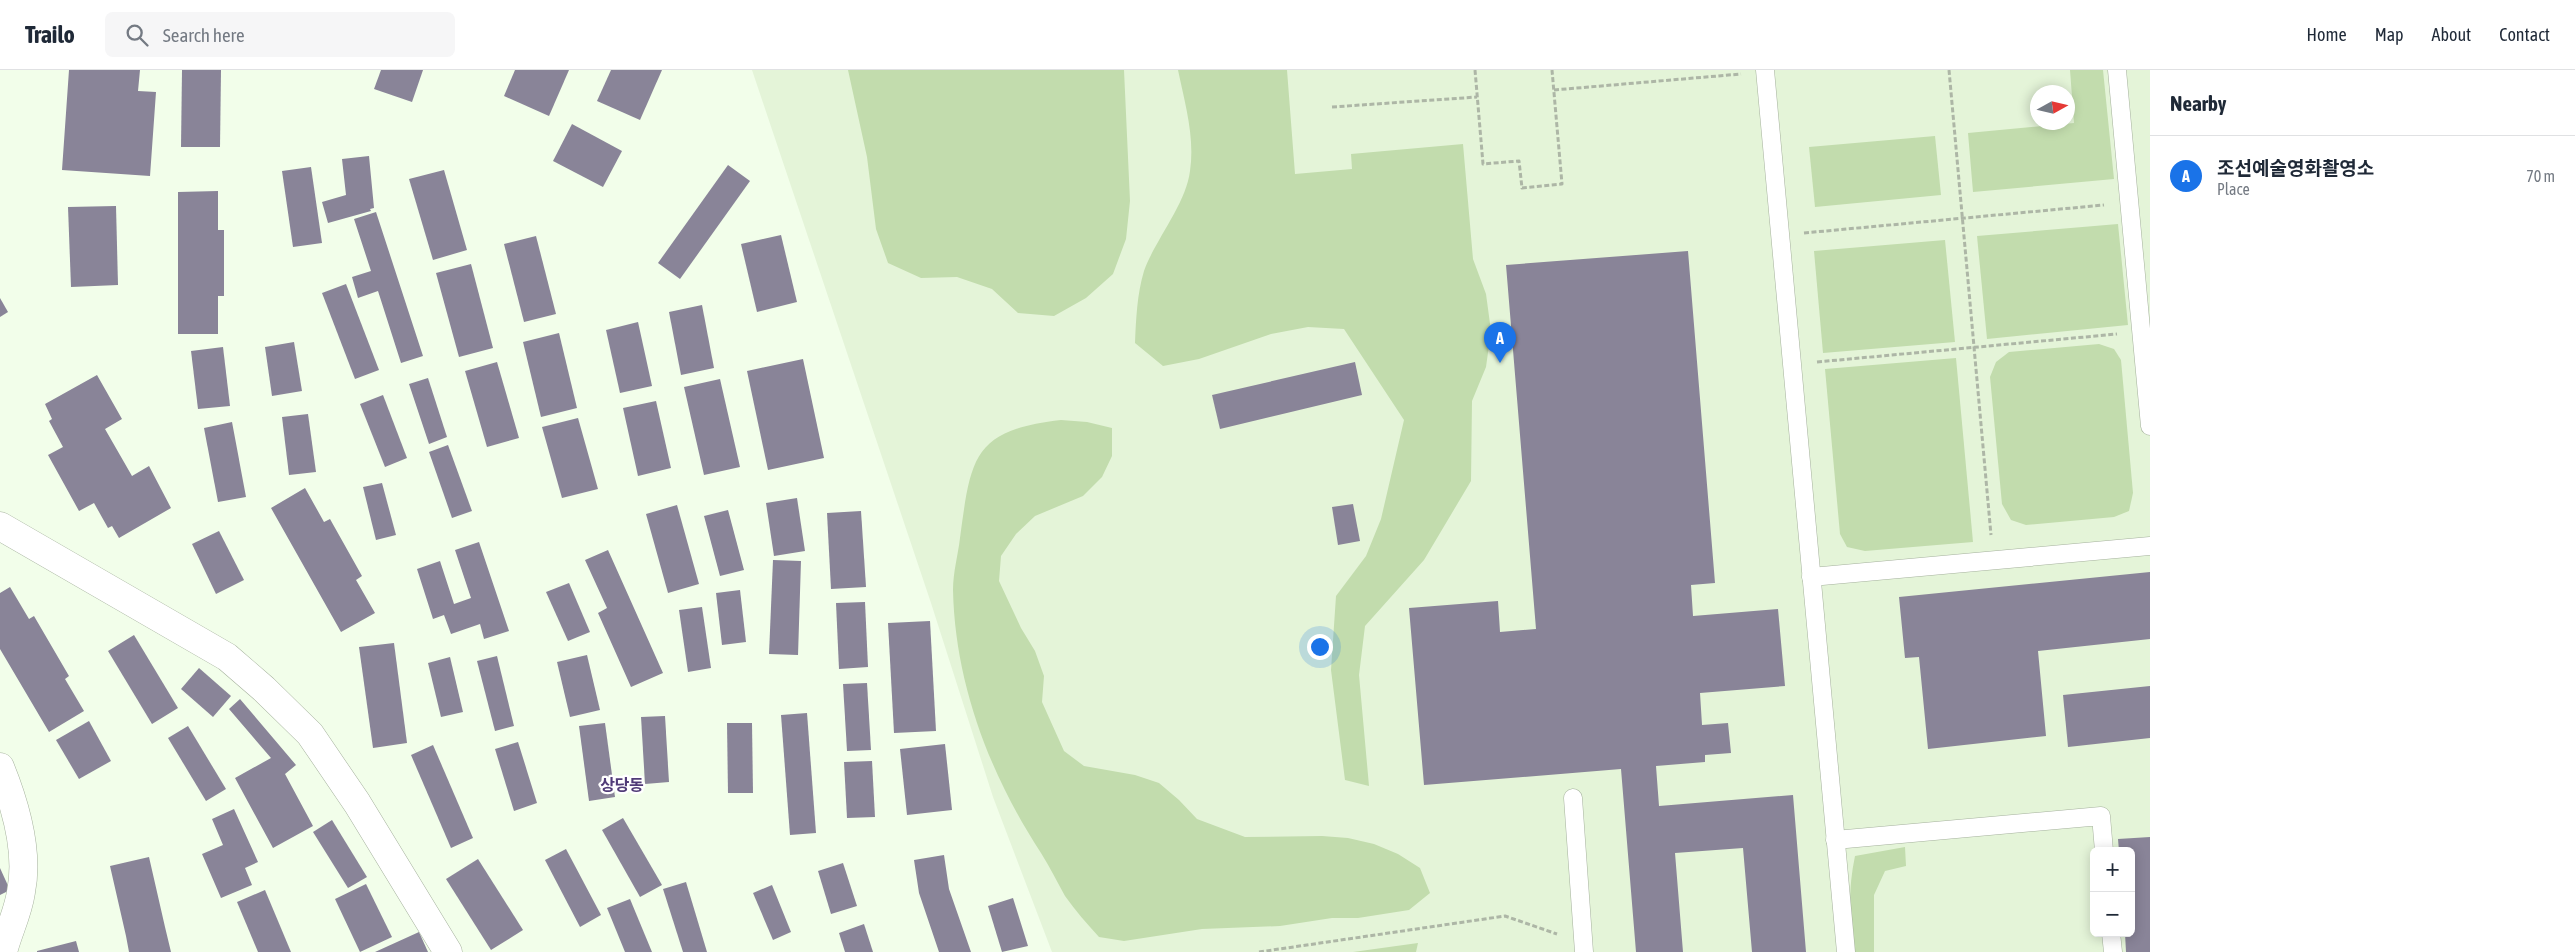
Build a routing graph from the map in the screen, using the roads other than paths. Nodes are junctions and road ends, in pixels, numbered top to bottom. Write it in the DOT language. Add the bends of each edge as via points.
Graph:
graph roads {
  1 [pos="2117,70"];
  2 [pos="1765,71"];
  3 [pos="2150,426"];
  4 [pos="0,526"];
  5 [pos="2150,546"];
  6 [pos="1811,577"];
  7 [pos="0,767"];
  8 [pos="1573,798"];
  9 [pos="1836,840"];
  10 [pos="2104,847"];
  11 [pos="2111,937"];
  12 [pos="1584,948"];
  13 [pos="4,952"];
  14 [pos="448,952"];
  15 [pos="1846,952"];
  16 [pos="2113,952"];
  1 -- 3 [label="lane"];
  2 -- 6 [label="lane"];
  4 -- 14 [label="street" via="227,657 264,689 310,734 352,795"];
  5 -- 6 [label="lane"];
  6 -- 9 [label="lane"];
  7 -- 13 [label="street" via="15,808 22,850 22,892"];
  8 -- 12 [label="lane"];
  9 -- 10 [label="lane" via="2100,816"];
  9 -- 15 [label="lane"];
  11 -- 16 [label="lane"];
}
